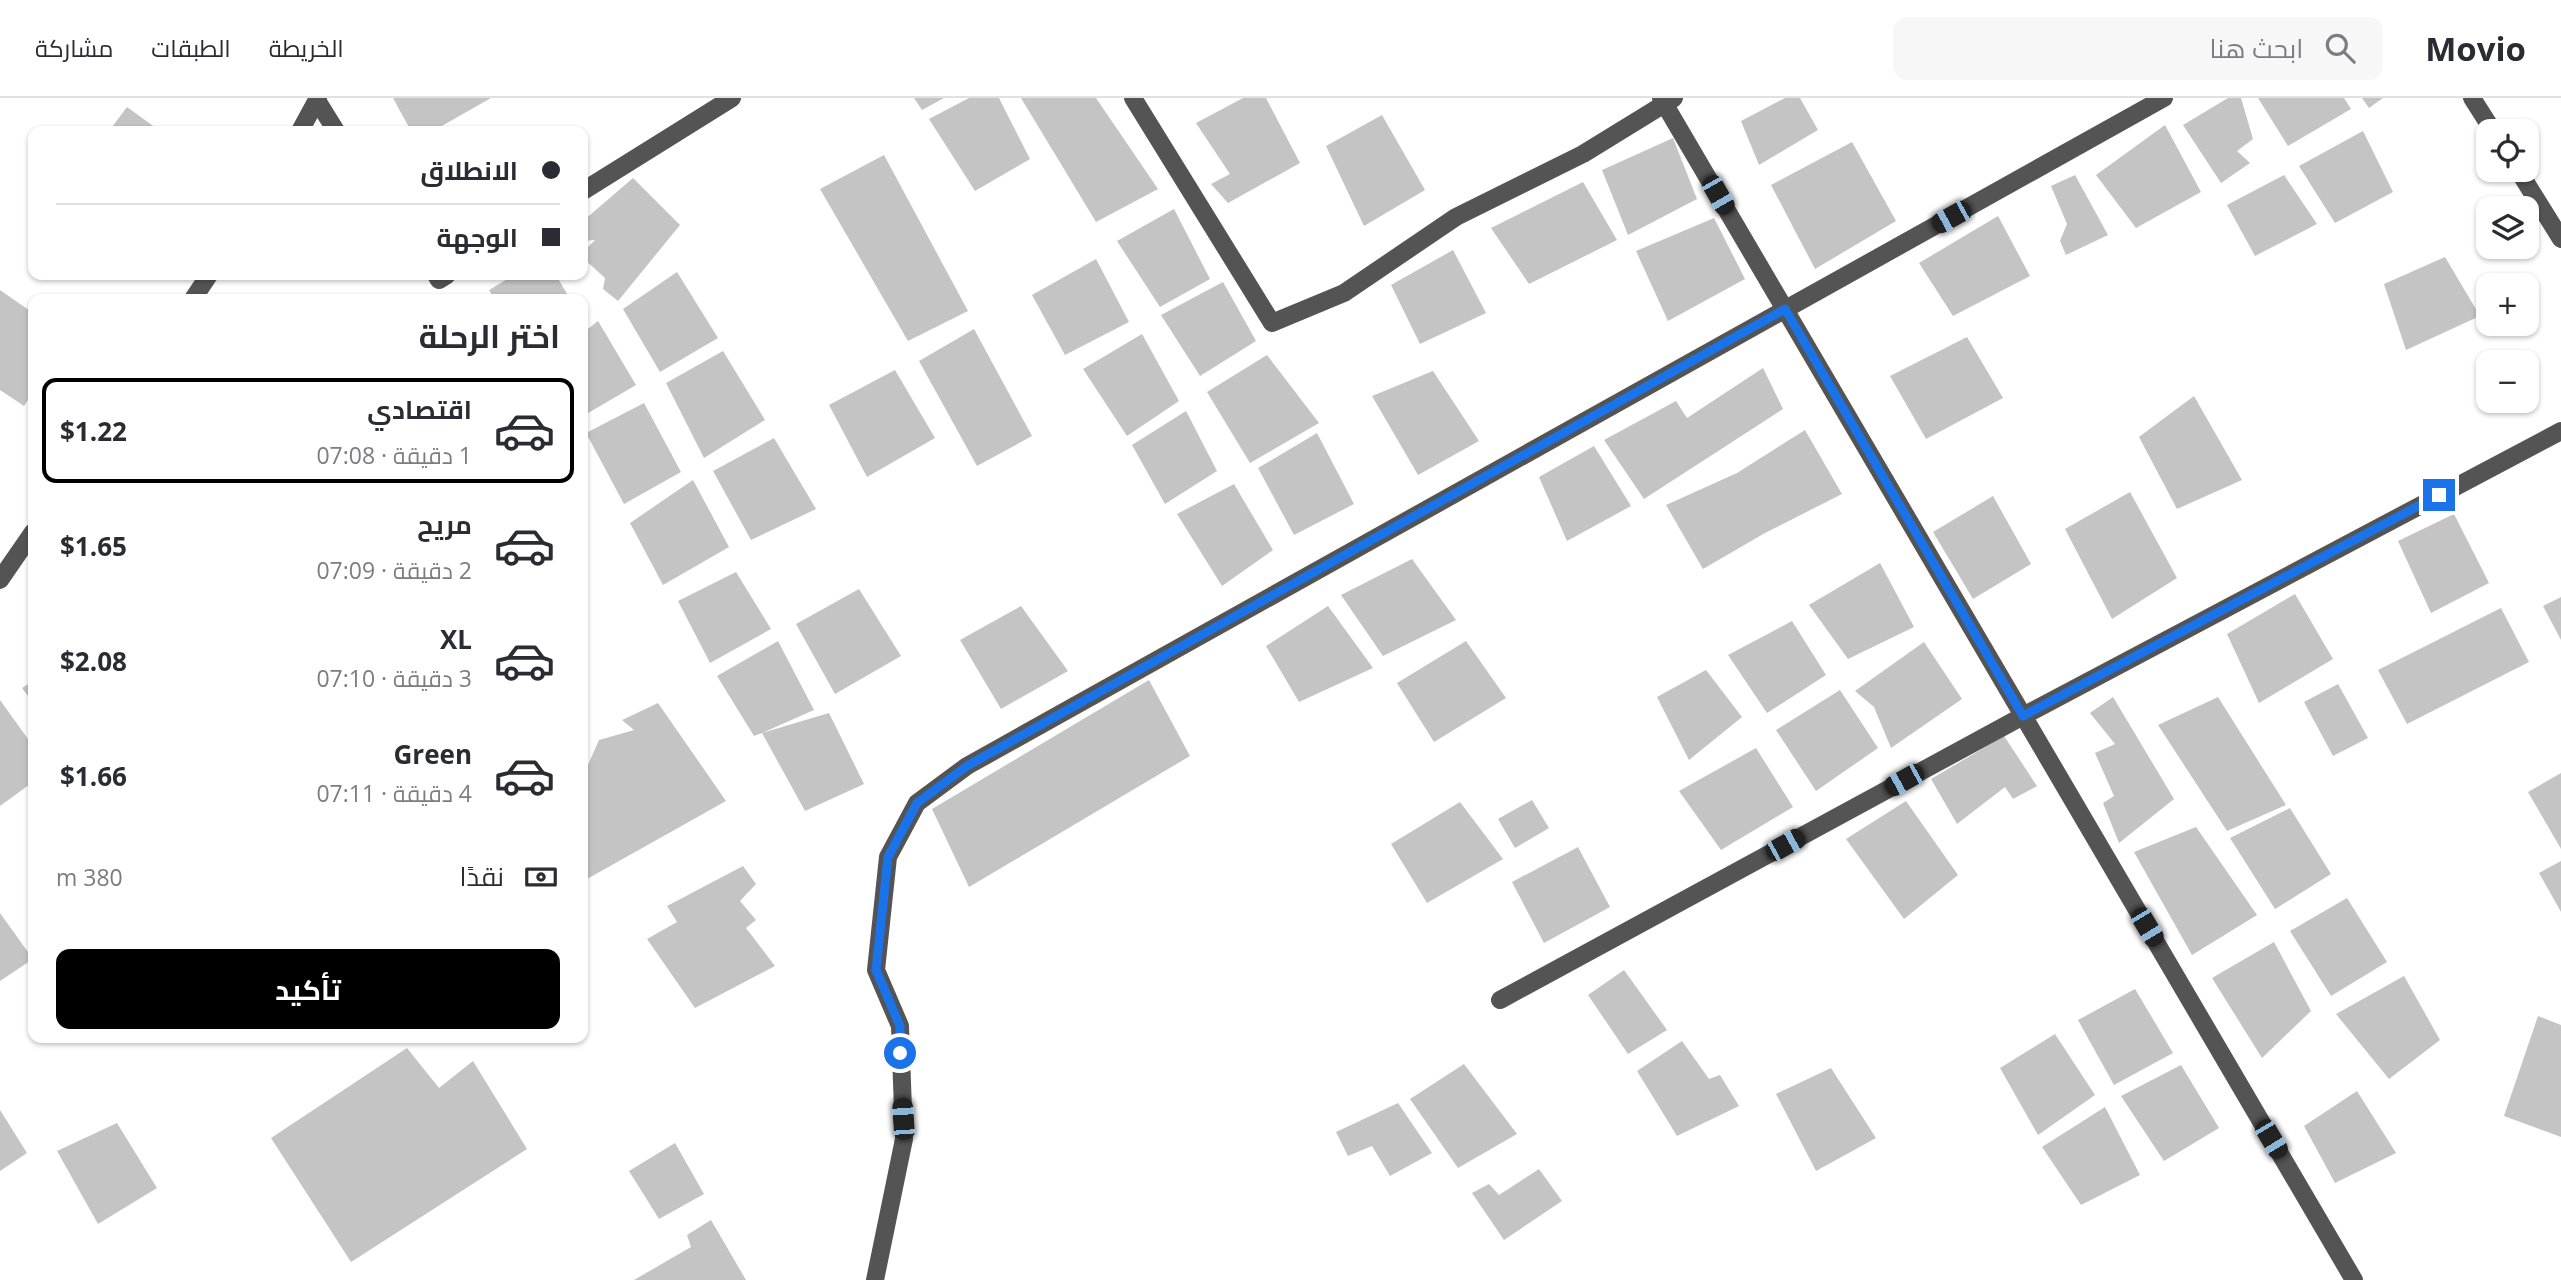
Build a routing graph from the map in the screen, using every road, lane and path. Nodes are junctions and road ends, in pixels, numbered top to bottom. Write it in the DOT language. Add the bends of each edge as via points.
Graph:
graph roads {
  1 [pos="732,98"];
  2 [pos="1133,98"];
  3 [pos="2164,98"];
  4 [pos="2472,98"];
  5 [pos="318,100"];
  6 [pos="1667,100"];
  7 [pos="2485,119"];
  8 [pos="303,126"];
  9 [pos="333,126"];
  10 [pos="2525,182"];
  11 [pos="588,188"];
  12 [pos="2561,239"];
  13 [pos="1785,309"];
  14 [pos="2561,431"];
  15 [pos="28,540"];
  16 [pos="0,580"];
  17 [pos="2023,716"];
  18 [pos="1500,1000"];
  19 [pos="875,1280"];
  20 [pos="2354,1280"];
  1 -- 11 [label="street"];
  2 -- 6 [label="street" via="1272,323 1344,293 1456,217 1583,153"];
  3 -- 13 [label="street"];
  4 -- 7 [label="street"];
  5 -- 8 [label="street"];
  5 -- 9 [label="street"];
  6 -- 13 [label="street"];
  10 -- 12 [label="street"];
  13 -- 17 [label="street"];
  13 -- 19 [label="street" via="967,766 917,803 888,857 876,970 900,1026 904,1139"];
  14 -- 17 [label="street"];
  15 -- 16 [label="street"];
  17 -- 18 [label="street"];
  17 -- 20 [label="street"];
}
